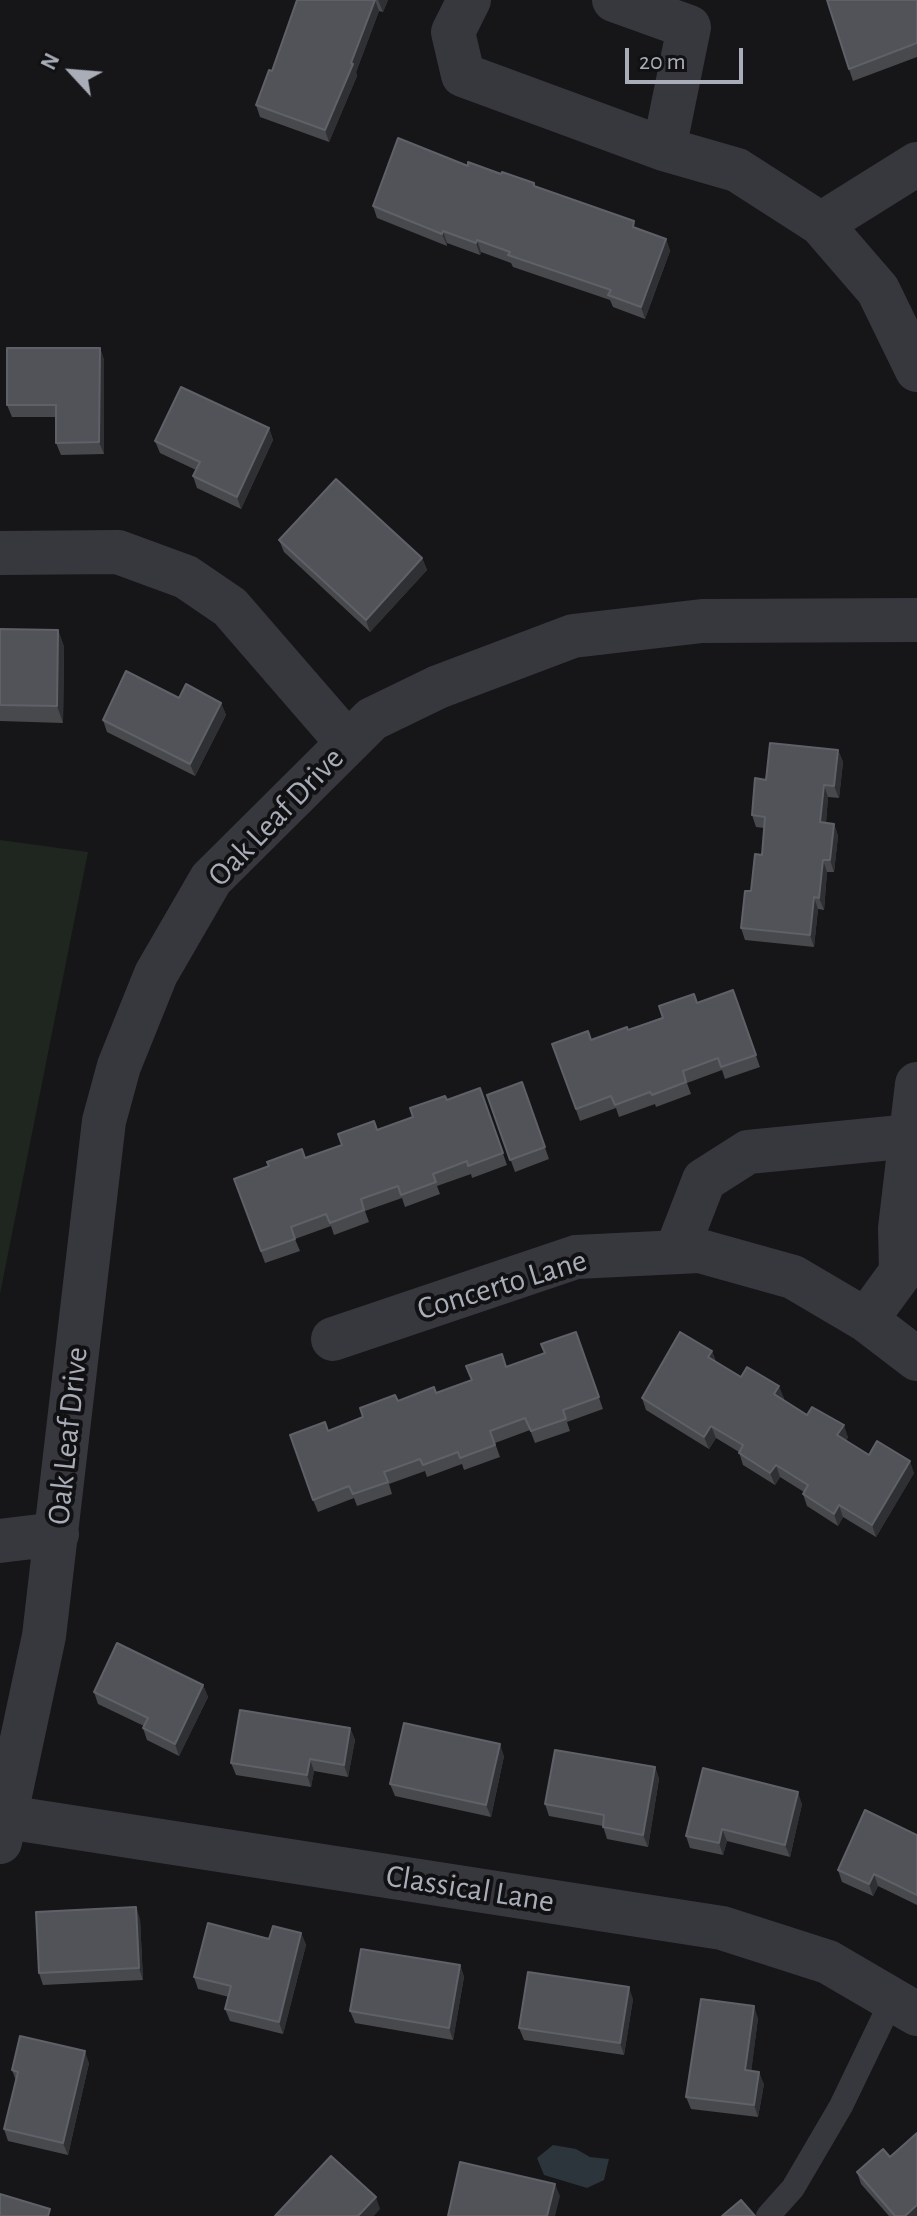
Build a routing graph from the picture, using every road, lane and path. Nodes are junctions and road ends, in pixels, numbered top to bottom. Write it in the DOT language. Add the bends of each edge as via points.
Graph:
graph roads {
  1 [pos="469,0"];
  2 [pos="614,0"];
  3 [pos="664,149"];
  4 [pos="917,164"];
  5 [pos="821,224"];
  6 [pos="917,370"];
  7 [pos="0,553"];
  8 [pos="917,620"];
  9 [pos="347,742"];
  10 [pos="917,1084"];
  11 [pos="911,1136"];
  12 [pos="676,1252"];
  13 [pos="866,1320"];
  14 [pos="333,1339"];
  15 [pos="917,1359"];
  16 [pos="57,1534"];
  17 [pos="0,1541"];
  18 [pos="2,1825"];
  19 [pos="905,2007"];
  20 [pos="768,2216"];
  1 -- 3 [label="street" via="453,32 463,75"];
  2 -- 3 [label="street" via="689,27"];
  3 -- 5 [label="street" via="737,170"];
  4 -- 5 [label="street"];
  5 -- 6 [label="street" via="878,290"];
  7 -- 9 [label="street" via="118,552 186,577 230,607"];
  8 -- 9 [label="street, Oak Leaf Drive" via="702,621 573,636 438,687 372,719"];
  9 -- 16 [label="street, Oak Leaf Drive" via="211,879 156,974 119,1066 104,1121"];
  10 -- 11 [label="street"];
  11 -- 12 [label="street" via="748,1152 704,1180"];
  11 -- 13 [label="street" via="900,1228 901,1272"];
  12 -- 13 [label="street, Concerto Lane" via="700,1251 793,1277"];
  12 -- 14 [label="street, Concerto Lane" via="576,1257"];
  13 -- 15 [label="street, Concerto Lane"];
  16 -- 17 [label="street"];
  16 -- 18 [label="street, Oak Leaf Drive" via="44,1636"];
  18 -- 19 [label="street, Classical Lane" via="722,1928 828,1962"];
  19 -- 20 [label="lane" via="793,2188"];
}
